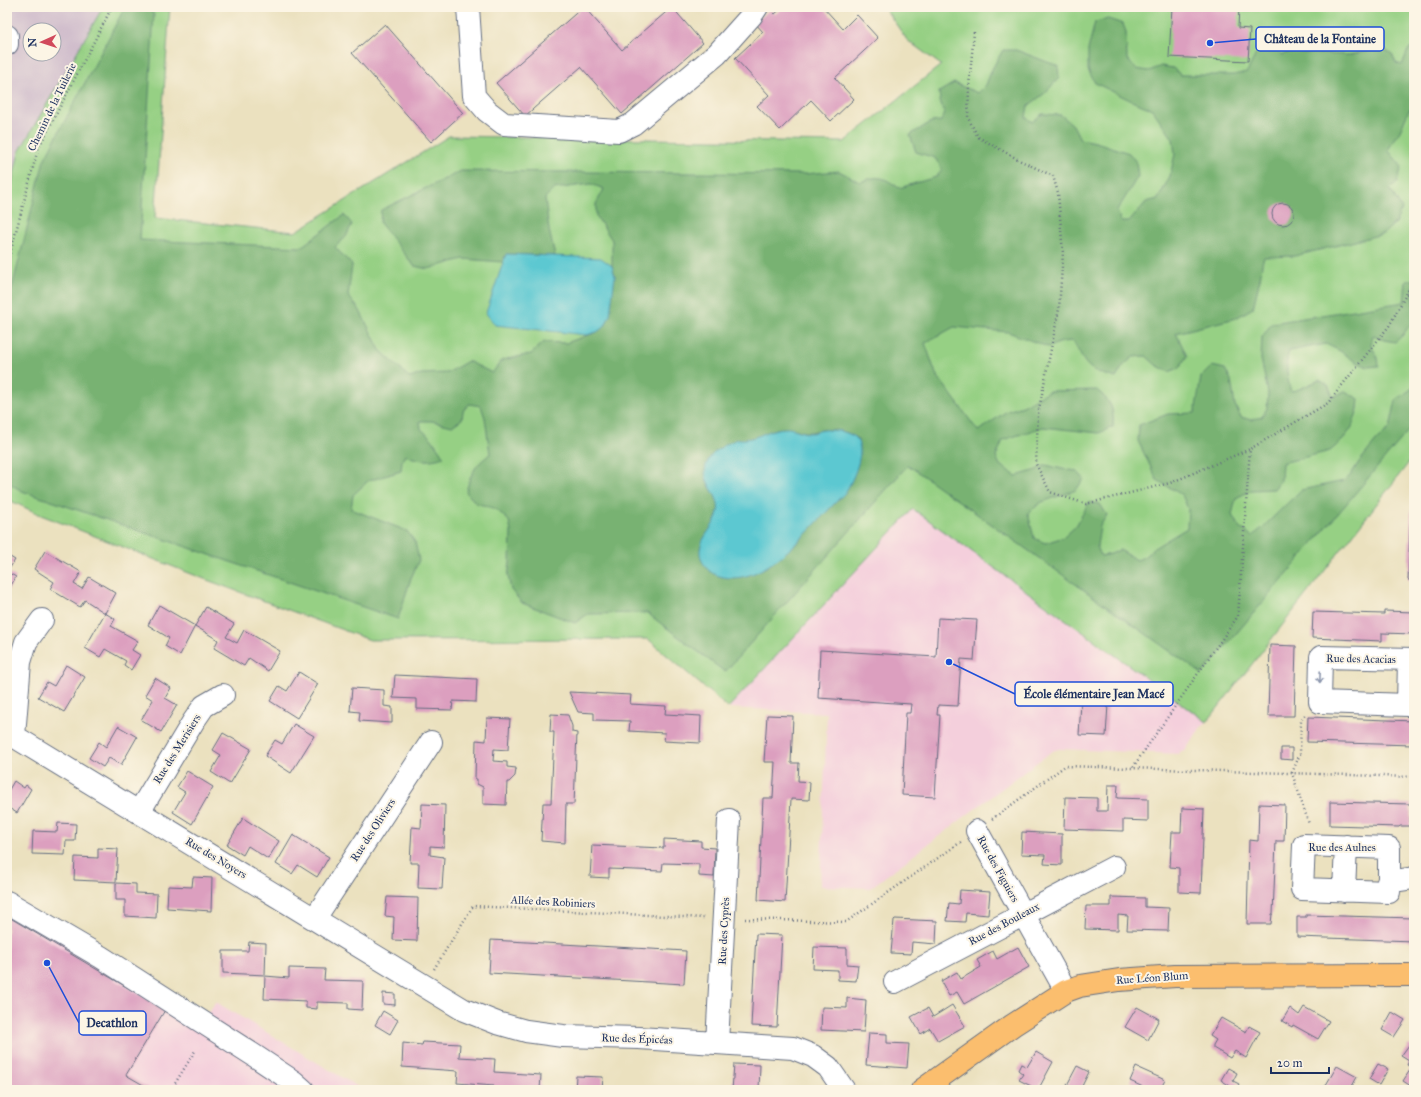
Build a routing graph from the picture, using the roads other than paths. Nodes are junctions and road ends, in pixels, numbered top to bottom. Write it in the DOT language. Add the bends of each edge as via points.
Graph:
graph roads {
  1 [pos="468,7"];
  2 [pos="757,7"];
  3 [pos="7,36"];
  4 [pos="7,44"];
  5 [pos="42,620"];
  6 [pos="1412,660"];
  7 [pos="223,695"];
  8 [pos="11,734"];
  9 [pos="431,742"];
  10 [pos="139,812"];
  11 [pos="729,820"];
  12 [pos="977,831"];
  13 [pos="1346,846"];
  14 [pos="1114,867"];
  15 [pos="1414,878"];
  16 [pos="1388,882"];
  17 [pos="1344,891"];
  18 [pos="7,902"];
  19 [pos="1024,914"];
  20 [pos="315,918"];
  21 [pos="1414,975"];
  22 [pos="894,982"];
  23 [pos="424,985"];
  24 [pos="1066,991"];
  25 [pos="717,1043"];
  26 [pos="303,1090"];
  27 [pos="844,1090"];
  28 [pos="922,1090"];
  1 -- 2 [label="street" via="474,96 487,111 504,124 620,131 633,124 717,54"];
  3 -- 4 [label="street"];
  5 -- 8 [label="street" via="26,642 20,662"];
  6 -- 6 [label="street, Rue des Acacias, one-way" via="1321,657 1320,702 1408,705"];
  7 -- 10 [label="street, Rue des Merisiers" via="204,706"];
  8 -- 10 [label="street, Rue des Noyers"];
  9 -- 20 [label="street, Rue des Oliviers"];
  10 -- 20 [label="street, Rue des Noyers"];
  11 -- 25 [label="street, Rue des Cyprès"];
  12 -- 19 [label="street, Rue des Figuiers"];
  13 -- 16 [label="street, Rue des Aulnes" via="1388,848"];
  13 -- 17 [label="street"];
  13 -- 17 [label="street, Rue des Aulnes" via="1304,845 1302,889"];
  14 -- 19 [label="street, Rue des Bouleaux"];
  15 -- 16 [label="street"];
  16 -- 17 [label="street, Rue des Aulnes" via="1389,892"];
  18 -- 26 [label="street" via="101,957 255,1056"];
  19 -- 22 [label="street, Rue des Bouleaux"];
  19 -- 24 [label="street, Rue des Figuiers"];
  20 -- 23 [label="street, Rue des Noyers"];
  21 -- 24 [label="main road, Rue Léon Blum" via="1175,976 1119,980 1080,986"];
  23 -- 25 [label="street, Rue des Épicéas" via="464,1010 526,1031 563,1036"];
  24 -- 28 [label="main road, Rue Léon Blum" via="1013,1025"];
  25 -- 27 [label="street, Rue des Épicéas" via="794,1048 813,1056 828,1067"];
}
